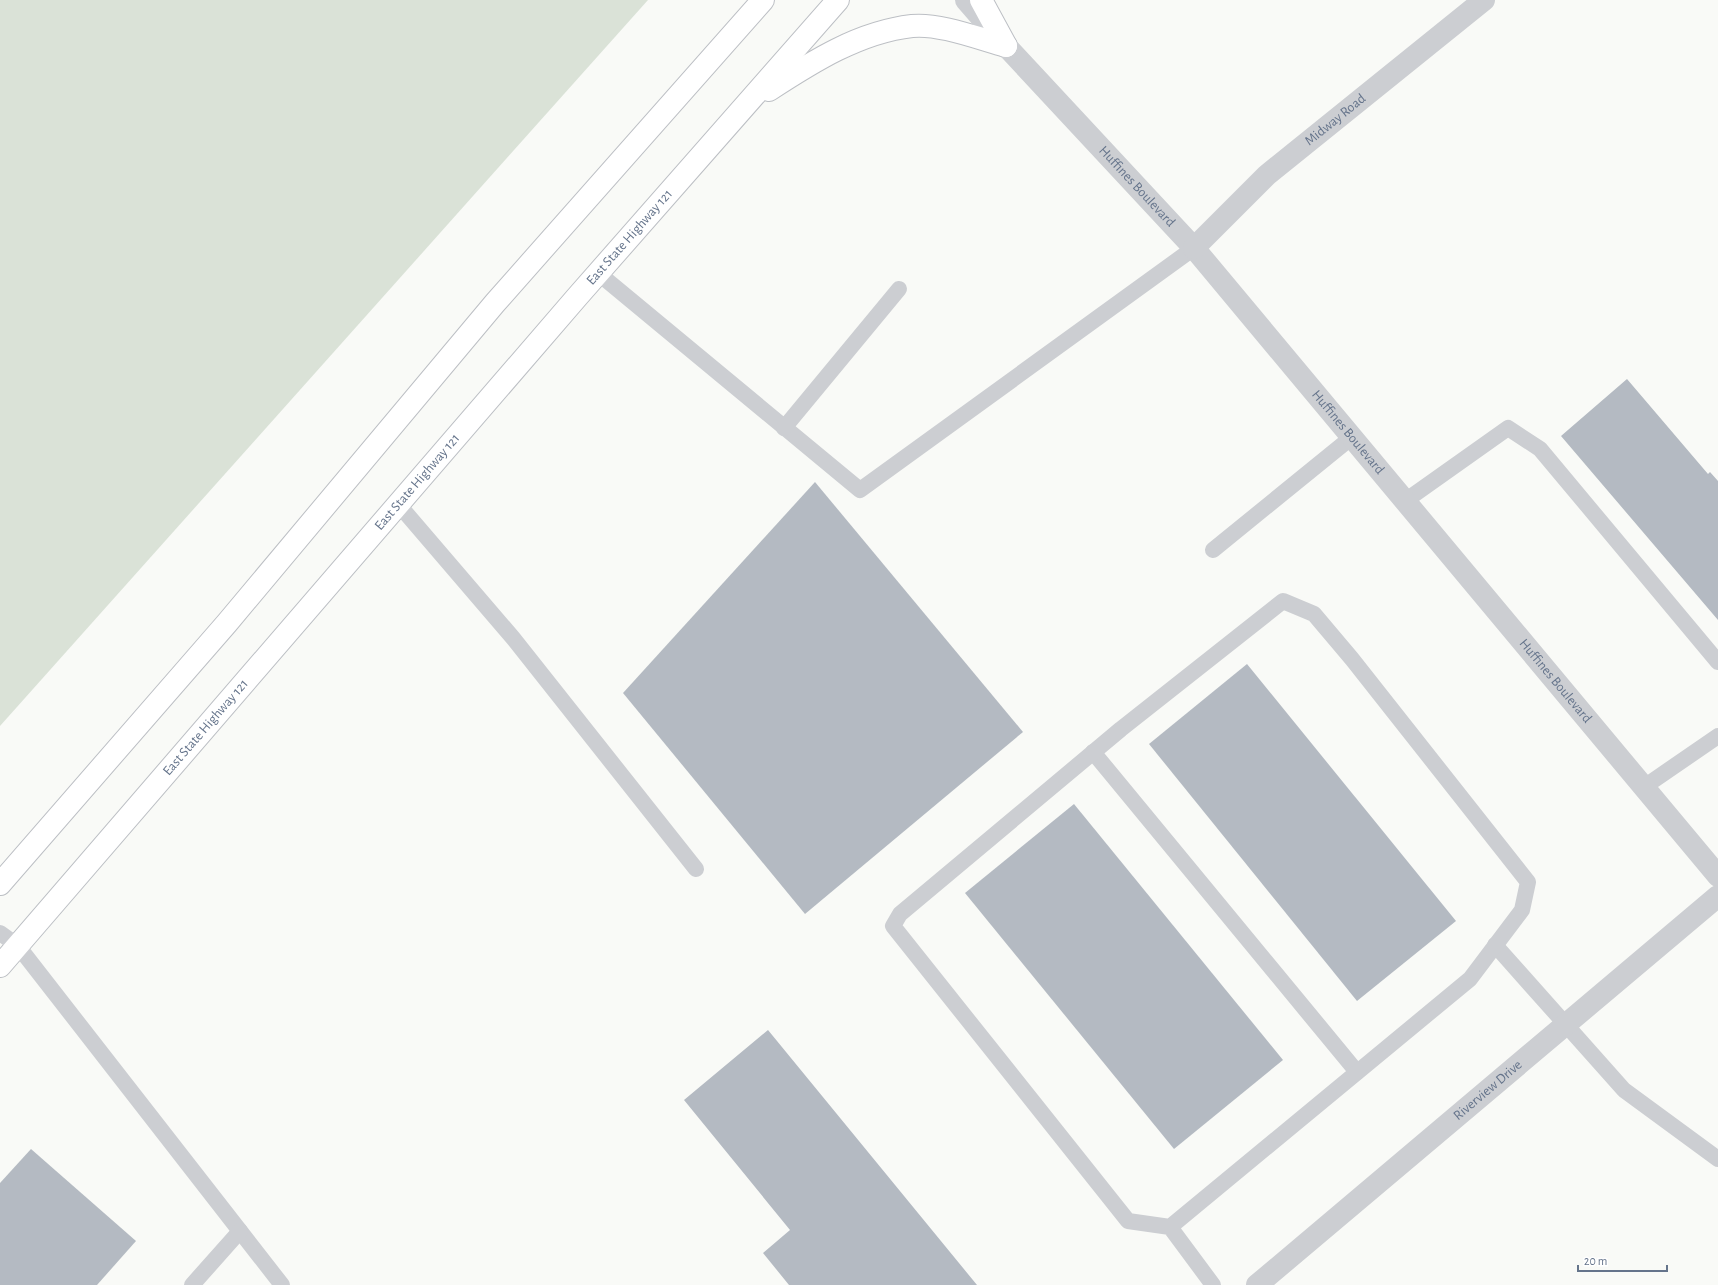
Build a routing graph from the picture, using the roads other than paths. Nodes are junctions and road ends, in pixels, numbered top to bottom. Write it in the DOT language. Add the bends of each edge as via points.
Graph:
graph roads {
  1 [pos="764,0"];
  2 [pos="838,0"];
  3 [pos="966,0"];
  4 [pos="981,0"];
  5 [pos="1484,0"];
  6 [pos="1006,46"];
  7 [pos="747,103"];
  8 [pos="1194,248"];
  9 [pos="598,273"];
  10 [pos="899,289"];
  11 [pos="784,428"];
  12 [pos="1352,437"];
  13 [pos="1405,501"];
  14 [pos="399,505"];
  15 [pos="1213,550"];
  16 [pos="1718,662"];
  17 [pos="1718,736"];
  18 [pos="1093,752"];
  19 [pos="1644,788"];
  20 [pos="696,869"];
  21 [pos="1718,876"];
  22 [pos="0,884"];
  23 [pos="1718,896"];
  24 [pos="0,933"];
  25 [pos="1495,945"];
  26 [pos="18,946"];
  27 [pos="0,966"];
  28 [pos="1565,1024"];
  29 [pos="1357,1072"];
  30 [pos="1718,1159"];
  31 [pos="1170,1227"];
  32 [pos="240,1231"];
  33 [pos="192,1285"];
  34 [pos="282,1285"];
  35 [pos="1213,1285"];
  36 [pos="1257,1285"];
  1 -- 22 [label="main road" via="495,302 228,623"];
  2 -- 7 [label="main road, East State Highway 121"];
  3 -- 6 [label="street, Huffines Boulevard"];
  4 -- 6 [label="main road"];
  5 -- 8 [label="street, Midway Road" via="1267,176"];
  6 -- 7 [label="main road" via="946,29 913,26 863,37 802,69"];
  6 -- 8 [label="street, Huffines Boulevard"];
  7 -- 9 [label="main road, East State Highway 121"];
  8 -- 11 [label="lane" via="860,490"];
  8 -- 12 [label="street, Huffines Boulevard"];
  9 -- 11 [label="lane"];
  9 -- 14 [label="main road, East State Highway 121"];
  10 -- 11 [label="lane"];
  12 -- 13 [label="street, Huffines Boulevard"];
  12 -- 15 [label="lane"];
  13 -- 16 [label="lane" via="1508,428 1540,449"];
  13 -- 19 [label="street, Huffines Boulevard"];
  14 -- 20 [label="lane" via="513,638"];
  14 -- 26 [label="main road, East State Highway 121"];
  17 -- 19 [label="lane"];
  18 -- 25 [label="lane" via="1283,601 1314,614 1528,882 1522,910"];
  18 -- 29 [label="lane"];
  18 -- 31 [label="lane" via="900,914 893,926 1128,1222"];
  19 -- 21 [label="street, Huffines Boulevard"];
  23 -- 28 [label="street, Riverview Drive"];
  24 -- 26 [label="lane"];
  25 -- 28 [label="lane"];
  25 -- 29 [label="lane" via="1470,979"];
  26 -- 27 [label="main road, East State Highway 121"];
  26 -- 32 [label="lane"];
  28 -- 30 [label="lane" via="1624,1090"];
  28 -- 36 [label="street, Riverview Drive"];
  29 -- 31 [label="lane"];
  31 -- 35 [label="lane"];
  32 -- 33 [label="lane"];
  32 -- 34 [label="lane"];
}
